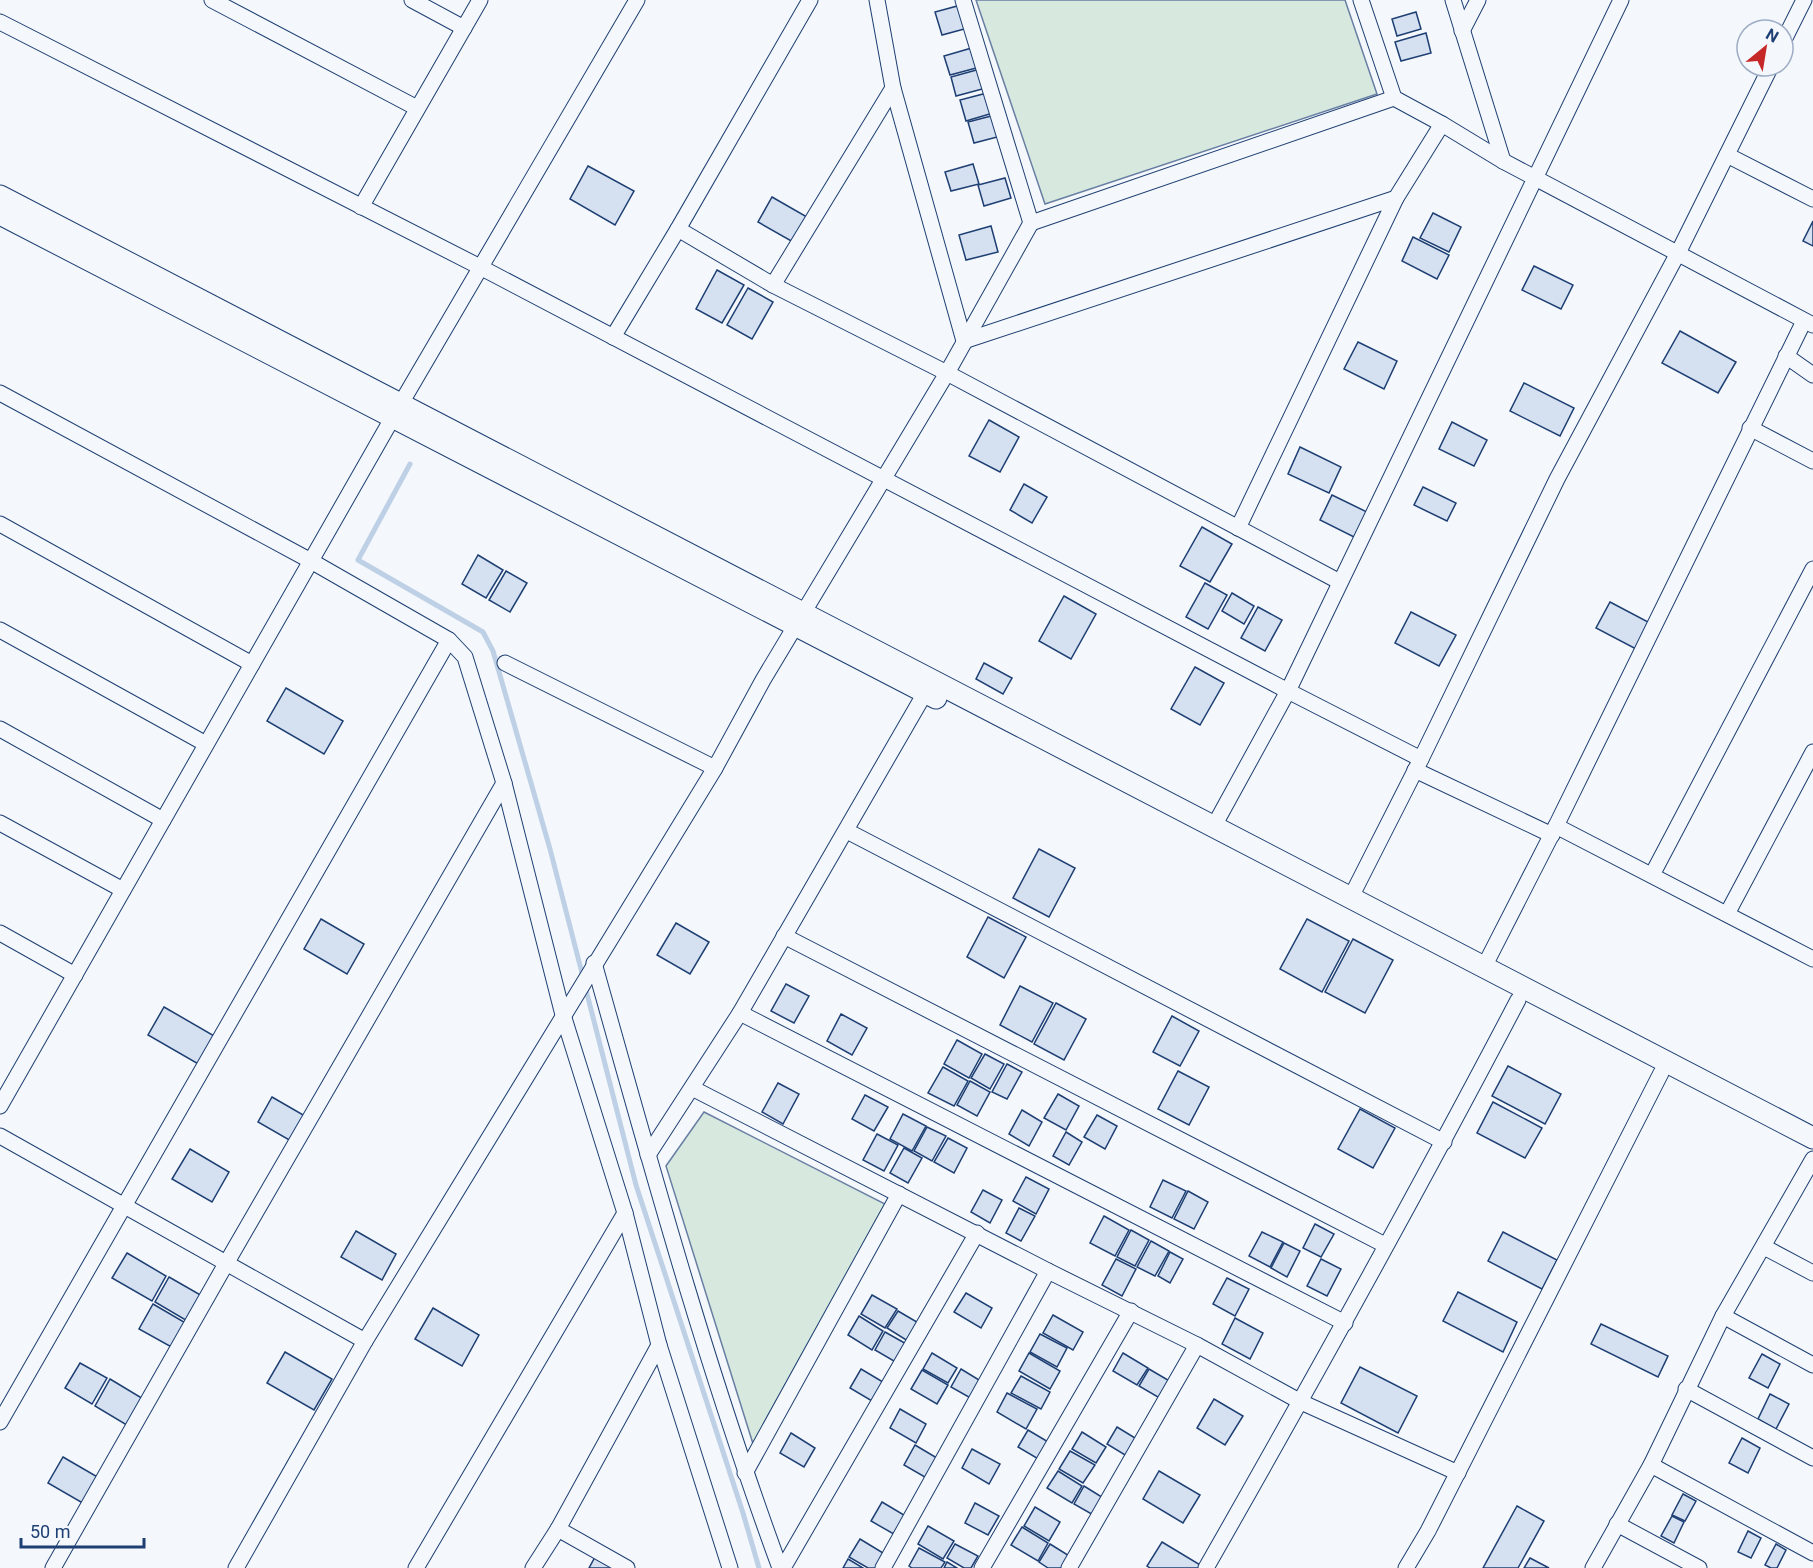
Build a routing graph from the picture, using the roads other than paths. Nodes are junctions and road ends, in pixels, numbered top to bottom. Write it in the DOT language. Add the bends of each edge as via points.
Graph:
graph roads {
  1 [pos="212,0"];
  2 [pos="412,0"];
  3 [pos="480,0"];
  4 [pos="637,0"];
  5 [pos="810,0"];
  6 [pos="877,0"];
  7 [pos="963,0"];
  8 [pos="1361,0"];
  9 [pos="1453,0"];
  10 [pos="1478,0"];
  11 [pos="1621,0"];
  12 [pos="1804,0"];
  13 [pos="1795,18"];
  14 [pos="0,22"];
  15 [pos="464,28"];
  16 [pos="1462,31"];
  17 [pos="1765,78"];
  18 [pos="893,88"];
  19 [pos="1394,98"];
  20 [pos="417,108"];
  21 [pos="1442,124"];
  22 [pos="1727,155"];
  23 [pos="1503,161"];
  24 [pos="1536,178"];
  25 [pos="1396,198"];
  26 [pos="1813,200"];
  27 [pos="361,207"];
  28 [pos="1,212"];
  29 [pos="1031,224"];
  30 [pos="678,229"];
  31 [pos="1678,253"];
  32 [pos="480,267"];
  33 [pos="773,285"];
  34 [pos="1808,323"];
  35 [pos="613,337"];
  36 [pos="964,341"];
  37 [pos="1786,356"];
  38 [pos="947,373"];
  39 [pos="1813,375"];
  40 [pos="0,393"];
  41 [pos="397,410"];
  42 [pos="1750,428"];
  43 [pos="1813,461"];
  44 [pos="882,479"];
  45 [pos="0,524"];
  46 [pos="1238,528"];
  47 [pos="311,561"];
  48 [pos="1813,569"];
  49 [pos="1340,582"];
  50 [pos="800,619"];
  51 [pos="0,630"];
  52 [pos="449,640"];
  53 [pos="505,663"];
  54 [pos="252,664"];
  55 [pos="1288,691"];
  56 [pos="926,693"];
  57 [pos="0,729"];
  58 [pos="206,744"];
  59 [pos="1813,752"];
  60 [pos="1418,765"];
  61 [pos="715,768"];
  62 [pos="504,783"];
  63 [pos="163,820"];
  64 [pos="0,823"];
  65 [pos="1214,826"];
  66 [pos="1554,830"];
  67 [pos="847,831"];
  68 [pos="1652,875"];
  69 [pos="123,890"];
  70 [pos="1351,897"];
  71 [pos="1727,914"];
  72 [pos="0,933"];
  73 [pos="784,936"];
  74 [pos="1811,952"];
  75 [pos="594,963"];
  76 [pos="1484,967"];
  77 [pos="75,975"];
  78 [pos="1518,1000"];
  79 [pos="740,1013"];
  80 [pos="563,1016"];
  81 [pos="1661,1073"];
  82 [pos="692,1088"];
  83 [pos="0,1106"];
  84 [pos="0,1136"];
  85 [pos="1813,1138"];
  86 [pos="1444,1142"];
  87 [pos="1813,1152"];
  88 [pos="648,1155"];
  89 [pos="1813,1159"];
  90 [pos="898,1194"];
  91 [pos="123,1204"];
  92 [pos="625,1213"];
  93 [pos="977,1233"];
  94 [pos="1385,1245"];
  95 [pos="1764,1247"];
  96 [pos="227,1262"];
  97 [pos="1048,1271"];
  98 [pos="1813,1273"];
  99 [pos="1131,1311"];
  100 [pos="1723,1316"];
  101 [pos="1346,1323"];
  102 [pos="365,1341"];
  103 [pos="1197,1345"];
  104 [pos="659,1346"];
  105 [pos="1813,1365"];
  106 [pos="1686,1389"];
  107 [pos="1301,1402"];
  108 [pos="0,1422"];
  109 [pos="1813,1458"];
  110 [pos="1651,1465"];
  111 [pos="745,1473"];
  112 [pos="1458,1473"];
  113 [pos="1617,1524"];
  114 [pos="558,1528"];
  115 [pos="1813,1552"];
  116 [pos="54,1568"];
  117 [pos="236,1568"];
  118 [pos="416,1568"];
  119 [pos="533,1568"];
  120 [pos="627,1568"];
  121 [pos="730,1568"];
  122 [pos="782,1568"];
  123 [pos="884,1568"];
  124 [pos="982,1568"];
  125 [pos="1069,1568"];
  126 [pos="1206,1568"];
  127 [pos="1406,1568"];
  128 [pos="1593,1568"];
  129 [pos="1699,1568"];
  1 -- 20 [label="street"];
  2 -- 15 [label="street"];
  3 -- 15 [label="street"];
  4 -- 32 [label="street"];
  5 -- 30 [label="street"];
  6 -- 18 [label="street"];
  7 -- 29 [label="street"];
  8 -- 19 [label="street"];
  9 -- 16 [label="street"];
  10 -- 16 [label="street"];
  11 -- 24 [label="street"];
  12 -- 13 [label="street"];
  14 -- 27 [label="street"];
  15 -- 20 [label="street"];
  16 -- 23 [label="street"];
  17 -- 22 [label="street"];
  18 -- 33 [label="street"];
  18 -- 36 [label="street"];
  19 -- 21 [label="street"];
  19 -- 29 [label="street"];
  20 -- 27 [label="street"];
  21 -- 23 [label="street"];
  21 -- 25 [label="street"];
  22 -- 26 [label="street"];
  22 -- 31 [label="street"];
  23 -- 24 [label="street"];
  24 -- 31 [label="street"];
  24 -- 49 [label="street"];
  25 -- 36 [label="street"];
  25 -- 46 [label="street"];
  27 -- 32 [label="street"];
  28 -- 41 [label="street"];
  29 -- 36 [label="street"];
  30 -- 33 [label="street"];
  30 -- 35 [label="street"];
  31 -- 34 [label="street"];
  31 -- 60 [label="street" via="1557,479"];
  32 -- 35 [label="street"];
  32 -- 41 [label="street"];
  33 -- 38 [label="street"];
  34 -- 37 [label="street"];
  35 -- 44 [label="street"];
  36 -- 38 [label="street"];
  37 -- 39 [label="street"];
  37 -- 42 [label="street"];
  38 -- 44 [label="street"];
  38 -- 46 [label="street"];
  40 -- 47 [label="street"];
  41 -- 47 [label="street"];
  41 -- 50 [label="street"];
  42 -- 43 [label="street"];
  42 -- 66 [label="street"];
  44 -- 50 [label="street"];
  44 -- 55 [label="street"];
  45 -- 54 [label="street"];
  46 -- 49 [label="street"];
  47 -- 52 [label="street"];
  47 -- 54 [label="street"];
  48 -- 68 [label="street"];
  49 -- 55 [label="street"];
  50 -- 56 [label="street"];
  50 -- 61 [label="street"];
  50 -- 65 [label="street"];
  51 -- 58 [label="street"];
  52 -- 62 [label="street" via="465,657"];
  52 -- 91 [label="street"];
  53 -- 61 [label="street"];
  54 -- 58 [label="street"];
  55 -- 60 [label="street"];
  55 -- 65 [label="street"];
  56 -- 67 [label="street"];
  56 -- 78 [label="street"];
  57 -- 63 [label="street"];
  58 -- 63 [label="street"];
  59 -- 71 [label="street"];
  60 -- 66 [label="street"];
  60 -- 70 [label="street"];
  61 -- 75 [label="street"];
  62 -- 80 [label="street"];
  62 -- 96 [label="street"];
  63 -- 69 [label="street"];
  64 -- 69 [label="street"];
  65 -- 70 [label="street"];
  66 -- 68 [label="street"];
  66 -- 76 [label="street"];
  67 -- 73 [label="street"];
  67 -- 86 [label="street"];
  68 -- 71 [label="street"];
  69 -- 77 [label="street"];
  70 -- 76 [label="street"];
  71 -- 74 [label="street"];
  72 -- 77 [label="street"];
  73 -- 79 [label="street"];
  73 -- 94 [label="street"];
  75 -- 80 [label="street"];
  75 -- 88 [label="street"];
  76 -- 85 [label="street"];
  77 -- 83 [label="street"];
  78 -- 81 [label="street"];
  78 -- 86 [label="street"];
  79 -- 82 [label="street"];
  79 -- 101 [label="street"];
  80 -- 92 [label="street"];
  80 -- 102 [label="street"];
  81 -- 87 [label="street"];
  81 -- 112 [label="street"];
  82 -- 88 [label="street"];
  82 -- 90 [label="street"];
  84 -- 91 [label="street"];
  86 -- 94 [label="street"];
  88 -- 111 [label="street"];
  89 -- 95 [label="street"];
  90 -- 93 [label="street"];
  90 -- 111 [label="street"];
  91 -- 96 [label="street"];
  91 -- 108 [label="street"];
  92 -- 104 [label="street"];
  92 -- 118 [label="street"];
  93 -- 97 [label="street"];
  93 -- 122 [label="street"];
  94 -- 101 [label="street"];
  95 -- 98 [label="street"];
  95 -- 100 [label="street"];
  96 -- 102 [label="street"];
  96 -- 116 [label="street"];
  97 -- 99 [label="street"];
  97 -- 123 [label="street"];
  99 -- 103 [label="street"];
  99 -- 124 [label="street"];
  100 -- 105 [label="street"];
  100 -- 106 [label="street"];
  101 -- 107 [label="street"];
  102 -- 117 [label="street"];
  103 -- 107 [label="street"];
  103 -- 125 [label="street"];
  104 -- 114 [label="street"];
  104 -- 121 [label="street"];
  106 -- 109 [label="street"];
  106 -- 110 [label="street"];
  107 -- 112 [label="street"];
  107 -- 126 [label="street"];
  110 -- 113 [label="street"];
  110 -- 115 [label="street"];
  111 -- 122 [label="street"];
  112 -- 127 [label="street"];
  113 -- 128 [label="street"];
  113 -- 129 [label="street"];
  114 -- 119 [label="street"];
  114 -- 120 [label="street"];
}
